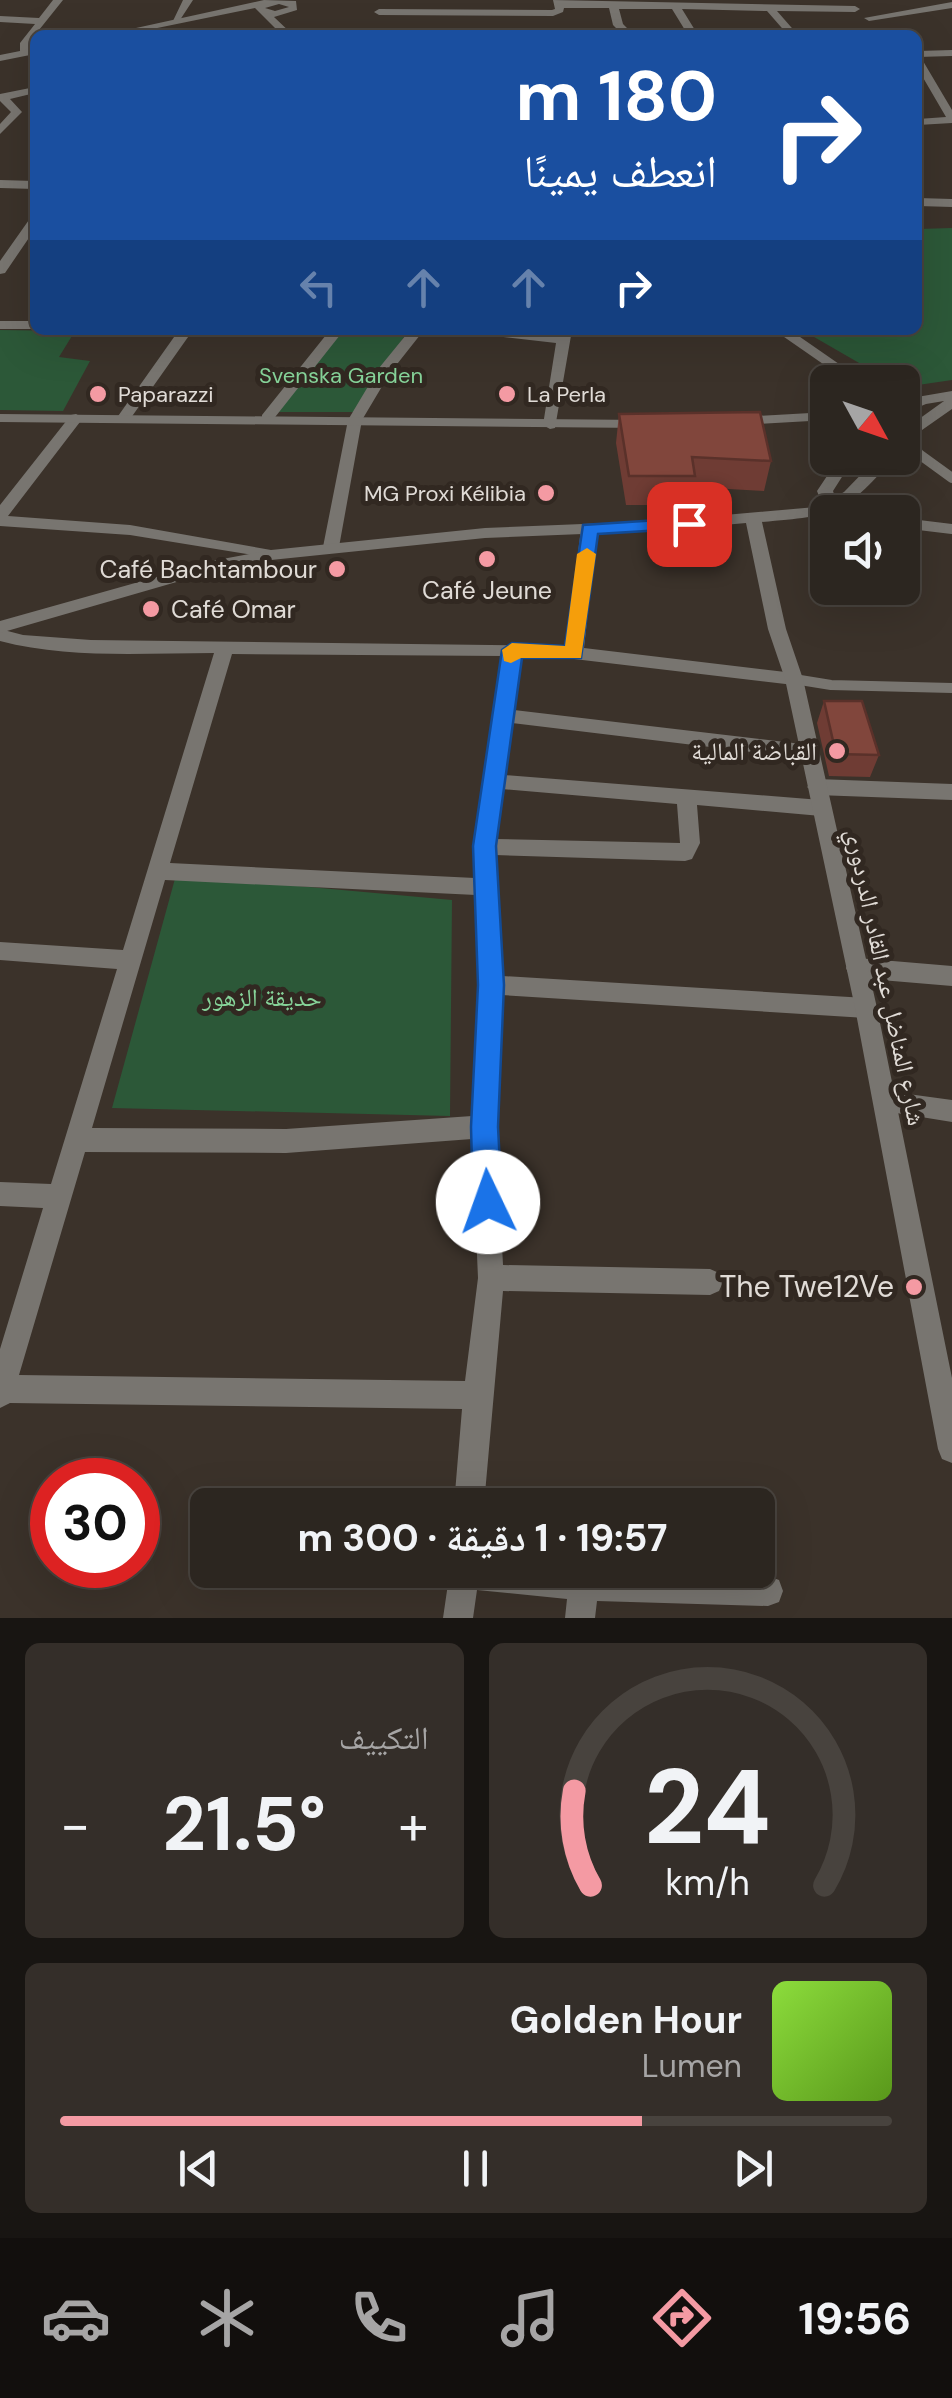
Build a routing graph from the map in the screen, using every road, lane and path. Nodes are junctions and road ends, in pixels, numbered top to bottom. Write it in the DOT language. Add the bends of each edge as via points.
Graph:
graph roads {
  1 [pos="58,0"];
  2 [pos="188,0"];
  3 [pos="372,0"];
  4 [pos="842,0"];
  5 [pos="559,3"];
  6 [pos="612,3"];
  7 [pos="654,3"];
  8 [pos="297,4"];
  9 [pos="726,4"];
  10 [pos="268,5"];
  11 [pos="952,5"];
  12 [pos="676,8"];
  13 [pos="855,9"];
  14 [pos="771,10"];
  15 [pos="869,18"];
  16 [pos="0,19"];
  17 [pos="42,21"];
  18 [pos="175,21"];
  19 [pos="880,26"];
  20 [pos="35,30"];
  21 [pos="133,30"];
  22 [pos="284,30"];
  23 [pos="289,30"];
  24 [pos="624,30"];
  25 [pos="690,30"];
  26 [pos="789,30"];
  27 [pos="30,52"];
  28 [pos="952,53"];
  29 [pos="922,57"];
  30 [pos="0,58"];
  31 [pos="922,67"];
  32 [pos="922,89"];
  33 [pos="30,91"];
  34 [pos="934,93"];
  35 [pos="1,98"];
  36 [pos="952,98"];
  37 [pos="952,120"];
  38 [pos="922,122"];
  39 [pos="0,131"];
  40 [pos="0,184"];
  41 [pos="30,185"];
  42 [pos="922,202"];
  43 [pos="952,203"];
  44 [pos="30,227"];
  45 [pos="0,270"];
  46 [pos="0,325"];
  47 [pos="30,325"];
  48 [pos="182,335"];
  49 [pos="334,335"];
  50 [pos="412,335"];
  51 [pos="564,335"];
  52 [pos="788,335"];
  53 [pos="832,365"];
  54 [pos="952,399"];
  55 [pos="920,401"];
  56 [pos="810,417"];
  57 [pos="0,418"];
  58 [pos="76,418"];
  59 [pos="123,418"];
  60 [pos="268,418"];
  61 [pos="802,418"];
  62 [pos="355,420"];
  63 [pos="717,421"];
  64 [pos="663,423"];
  65 [pos="810,423"];
  66 [pos="550,425"];
  67 [pos="920,425"];
  68 [pos="920,455"];
  69 [pos="869,475"];
  70 [pos="952,478"];
  71 [pos="850,495"];
  72 [pos="810,511"];
  73 [pos="0,519"];
  74 [pos="754,519"];
  75 [pos="920,525"];
  76 [pos="590,529"];
  77 [pos="952,529"];
  78 [pos="331,547"];
  79 [pos="271,555"];
  80 [pos="0,627"];
  81 [pos="0,635"];
  82 [pos="224,650"];
  83 [pos="512,650"];
  84 [pos="574,653"];
  85 [pos="794,679"];
  86 [pos="952,688"];
  87 [pos="501,715"];
  88 [pos="810,752"];
  89 [pos="492,781"];
  90 [pos="952,792"];
  91 [pos="686,797"];
  92 [pos="819,798"];
  93 [pos="484,846"];
  94 [pos="157,871"];
  95 [pos="488,887"];
  96 [pos="0,951"];
  97 [pos="130,960"];
  98 [pos="858,968"];
  99 [pos="952,976"];
  100 [pos="491,985"];
  101 [pos="866,1008"];
  102 [pos="886,1102"];
  103 [pos="952,1111"];
  104 [pos="484,1127"];
  105 [pos="79,1140"];
  106 [pos="0,1194"];
  107 [pos="61,1196"];
  108 [pos="491,1278"];
  109 [pos="710,1282"];
  110 [pos="1,1392"];
  111 [pos="476,1395"];
  112 [pos="952,1449"];
  113 [pos="470,1488"];
  114 [pos="463,1588"];
  115 [pos="583,1588"];
  116 [pos="676,1588"];
  117 [pos="768,1591"];
  118 [pos="458,1618"];
  119 [pos="580,1618"];
  1 -- 17 [label="street"];
  2 -- 18 [label="street"];
  3 -- 5 [label="street" via="380,18 553,13"];
  4 -- 13 [label="street"];
  5 -- 6 [label="street"];
  6 -- 7 [label="street"];
  6 -- 24 [label="street"];
  7 -- 12 [label="street"];
  8 -- 10 [label="street"];
  8 -- 23 [label="street"];
  9 -- 12 [label="street"];
  9 -- 14 [label="street"];
  10 -- 18 [label="street"];
  10 -- 22 [label="street"];
  11 -- 15 [label="street"];
  12 -- 25 [label="street"];
  13 -- 14 [label="street"];
  13 -- 15 [label="street"];
  14 -- 26 [label="street"];
  15 -- 19 [label="street"];
  16 -- 17 [label="street"];
  17 -- 20 [label="street"];
  18 -- 21 [label="street"];
  27 -- 30 [label="street"];
  28 -- 29 [label="street"];
  31 -- 34 [label="street"];
  32 -- 34 [label="street"];
  33 -- 35 [label="street"];
  34 -- 36 [label="street"];
  34 -- 37 [label="street"];
  35 -- 39 [label="street" via="16,112"];
  37 -- 38 [label="street"];
  40 -- 41 [label="street"];
  42 -- 43 [label="street"];
  44 -- 45 [label="street"];
  46 -- 47 [label="street"];
  48 -- 59 [label="street"];
  49 -- 60 [label="street"];
  50 -- 62 [label="street"];
  51 -- 66 [label="street"];
  52 -- 53 [label="street"];
  54 -- 55 [label="street"];
  54 -- 67 [label="street"];
  56 -- 61 [label="street"];
  57 -- 58 [label="street"];
  58 -- 59 [label="street"];
  58 -- 73 [label="street"];
  59 -- 60 [label="street"];
  60 -- 62 [label="street"];
  61 -- 63 [label="street"];
  61 -- 65 [label="street"];
  62 -- 66 [label="street"];
  62 -- 78 [label="street"];
  64 -- 66 [label="street"];
  68 -- 70 [label="lane"];
  69 -- 71 [label="street"];
  72 -- 74 [label="street"];
  73 -- 79 [label="street" via="130,530"];
  74 -- 76 [label="street"];
  74 -- 85 [label="street, شارع المناضل عبد القادر الدردوري"];
  75 -- 77 [label="lane"];
  76 -- 78 [label="street"];
  76 -- 84 [label="street"];
  78 -- 79 [label="street"];
  79 -- 80 [label="street"];
  81 -- 82 [label="street" via="59,645"];
  82 -- 83 [label="street"];
  82 -- 94 [label="street"];
  83 -- 84 [label="street"];
  83 -- 87 [label="street"];
  84 -- 85 [label="street"];
  85 -- 86 [label="lane"];
  85 -- 88 [label="street, شارع المناضل عبد القادر الدردوري"];
  87 -- 88 [label="street"];
  87 -- 89 [label="street"];
  88 -- 92 [label="street, شارع المناضل عبد القادر الدردوري"];
  89 -- 91 [label="street"];
  89 -- 93 [label="street"];
  90 -- 92 [label="street"];
  91 -- 92 [label="street"];
  91 -- 93 [label="street" via="690,843 680,854"];
  92 -- 98 [label="street, شارع المناضل عبد القادر الدردوري"];
  93 -- 95 [label="street"];
  94 -- 95 [label="street"];
  94 -- 97 [label="street"];
  95 -- 100 [label="street"];
  96 -- 97 [label="street"];
  97 -- 105 [label="street"];
  98 -- 99 [label="street"];
  98 -- 101 [label="street, شارع المناضل عبد القادر الدردوري"];
  100 -- 101 [label="street"];
  100 -- 104 [label="street"];
  101 -- 102 [label="street, شارع المناضل عبد القادر الدردوري"];
  102 -- 103 [label="street"];
  102 -- 112 [label="street, شارع المناضل عبد القادر الدردوري"];
  104 -- 105 [label="street" via="286,1141"];
  104 -- 108 [label="street"];
  105 -- 107 [label="street"];
  106 -- 107 [label="street"];
  107 -- 110 [label="street"];
  108 -- 109 [label="street"];
  108 -- 111 [label="street"];
  110 -- 111 [label="street"];
  111 -- 113 [label="street"];
  114 -- 118 [label="street"];
  115 -- 119 [label="street"];
  116 -- 117 [label="street"];
}
